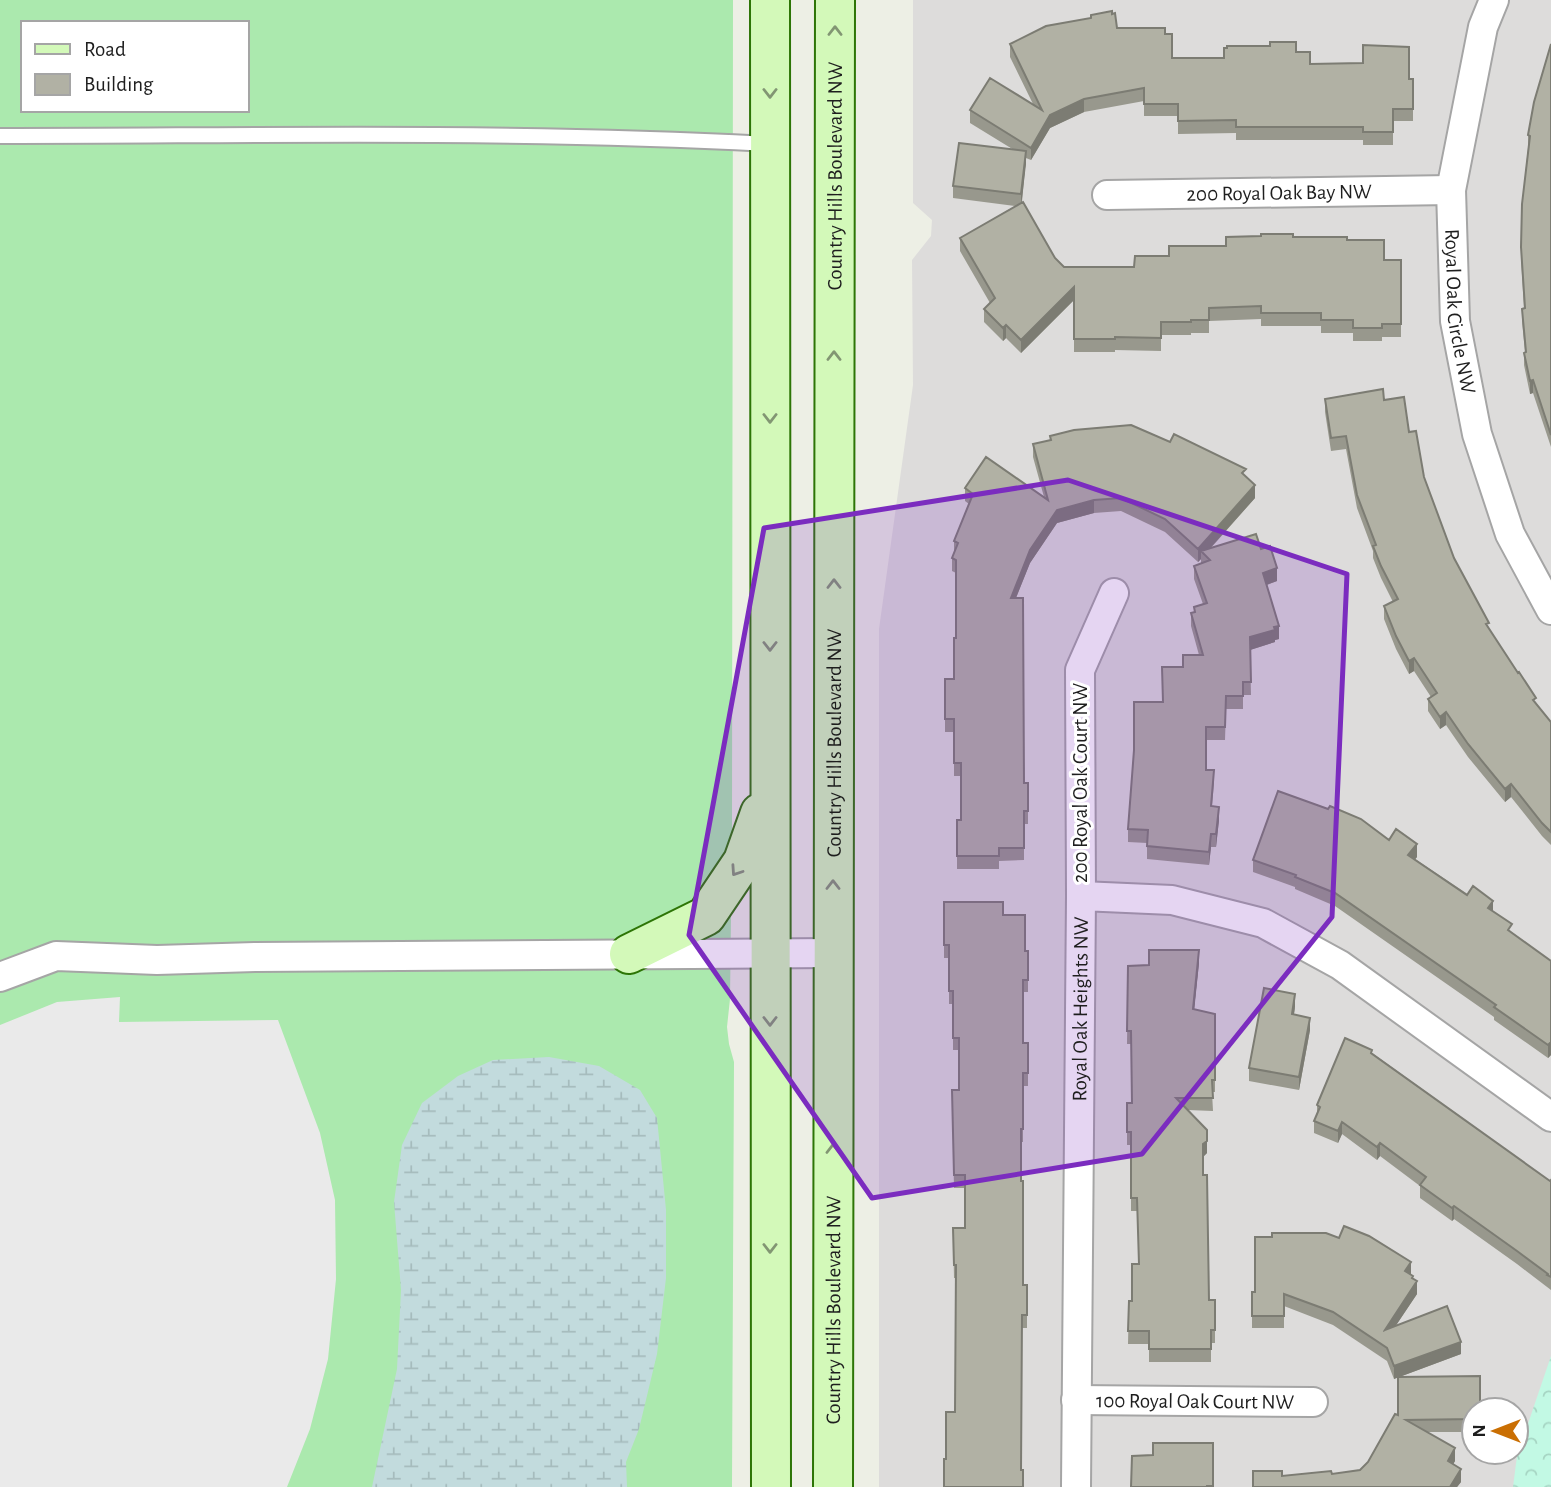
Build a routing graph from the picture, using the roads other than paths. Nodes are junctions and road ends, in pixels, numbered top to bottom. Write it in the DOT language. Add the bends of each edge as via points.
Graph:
graph roads {
  1 [pos="770,0"];
  2 [pos="835,0"];
  3 [pos="1494,0"];
  4 [pos="0,136"];
  5 [pos="770,145"];
  6 [pos="1451,190"];
  7 [pos="1107,195"];
  8 [pos="1114,593"];
  9 [pos="1551,610"];
  10 [pos="770,785"];
  11 [pos="1081,896"];
  12 [pos="770,953"];
  13 [pos="833,953"];
  14 [pos="629,954"];
  15 [pos="0,977"];
  16 [pos="1551,1116"];
  17 [pos="1076,1400"];
  18 [pos="1314,1402"];
  19 [pos="771,1487"];
  20 [pos="833,1487"];
  21 [pos="1076,1487"];
  1 -- 5 [label="main road, one-way"];
  13 -- 2 [label="main road, Country Hills Boulevard NW, one-way"];
  3 -- 6 [label="street, Royal Oak Circle NW" via="1483,27"];
  4 -- 5 [label="lane" via="498,136"];
  5 -- 10 [label="main road, one-way"];
  6 -- 7 [label="street, 200 Royal Oak Bay NW"];
  6 -- 9 [label="street, Royal Oak Circle NW" via="1455,321 1477,434 1510,534"];
  8 -- 11 [label="street, 200 Royal Oak Court NW" via="1080,670"];
  10 -- 12 [label="main road"];
  10 -- 14 [label="main road, one-way" via="743,861 706,916"];
  11 -- 16 [label="street, Royal Oak Heights NW" via="1172,900 1263,923 1340,965"];
  11 -- 17 [label="street, Royal Oak Heights NW"];
  12 -- 13 [label="street"];
  12 -- 14 [label="street"];
  12 -- 19 [label="main road, one-way"];
  20 -- 13 [label="main road, Country Hills Boulevard NW, one-way"];
  14 -- 15 [label="street" via="157,960 56,956"];
  17 -- 18 [label="street, 100 Royal Oak Court NW"];
  17 -- 21 [label="street, Royal Oak Heights NW"];
}
